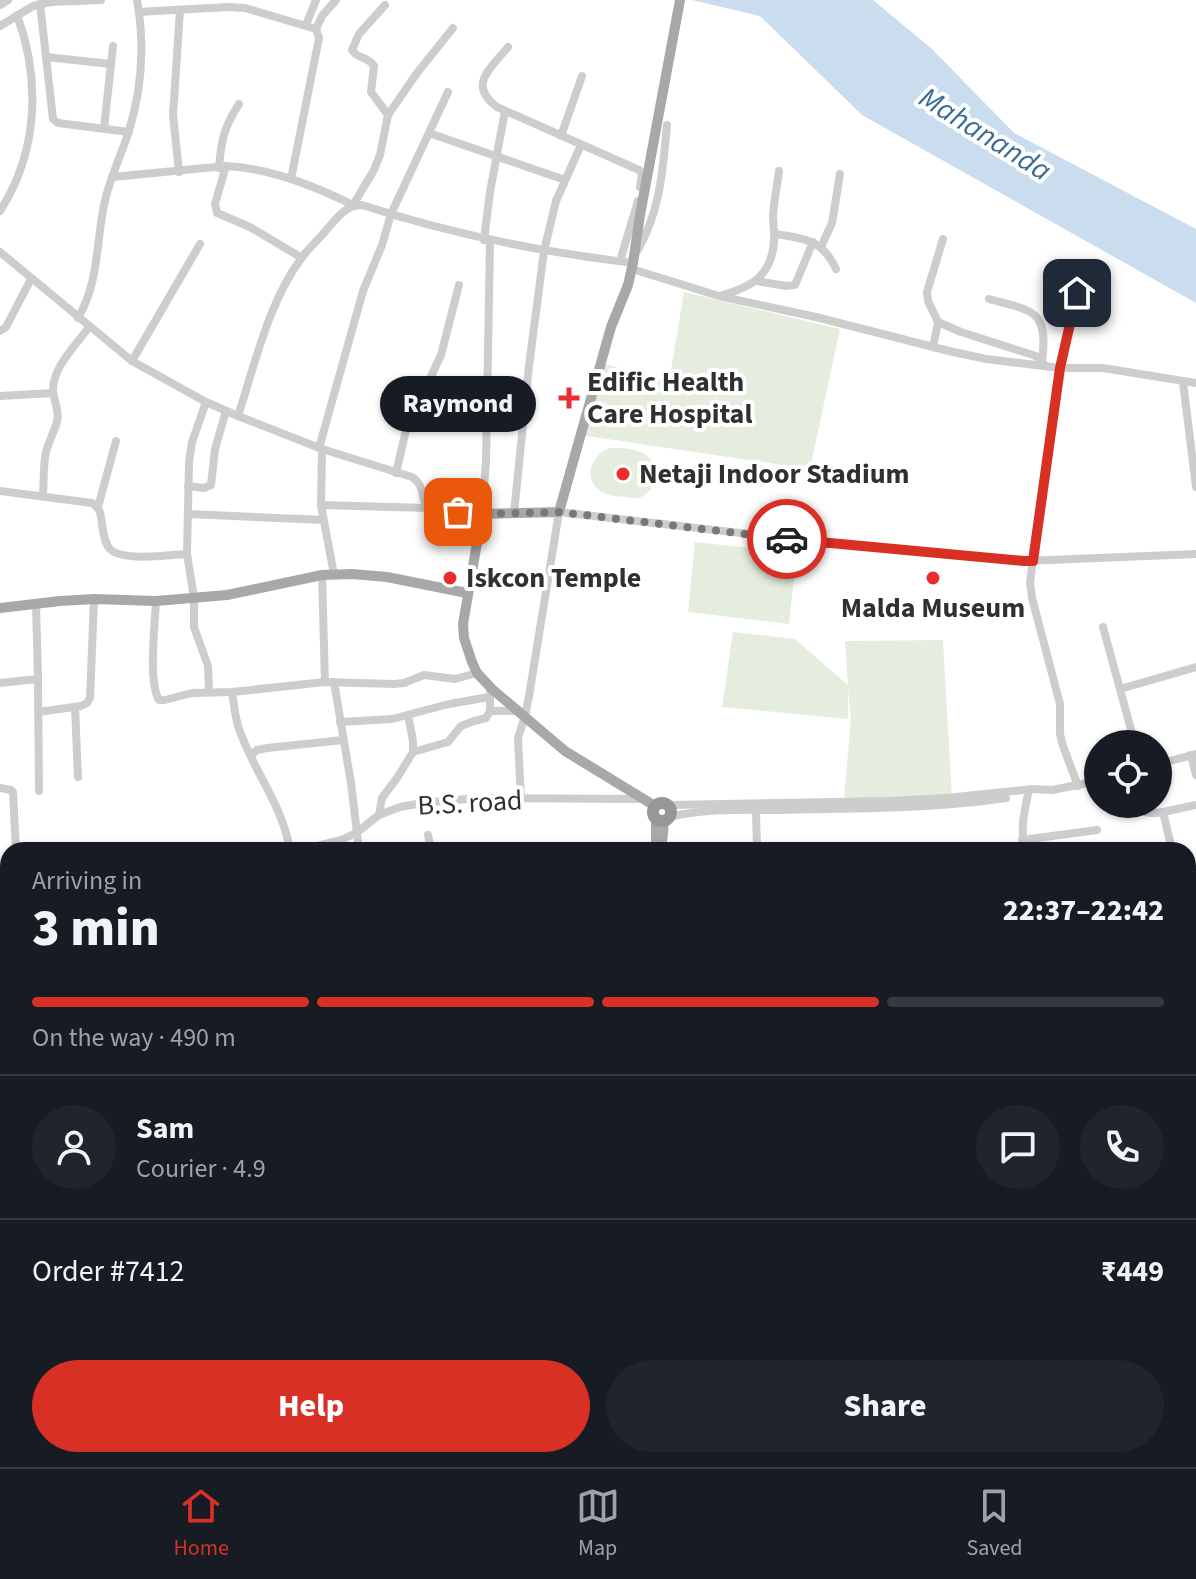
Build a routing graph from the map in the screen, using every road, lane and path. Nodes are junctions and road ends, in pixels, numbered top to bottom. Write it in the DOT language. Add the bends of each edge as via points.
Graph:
graph roads {
  1 [pos="8,0"];
  2 [pos="101,0"];
  3 [pos="137,0"];
  4 [pos="316,0"];
  5 [pos="336,0"];
  6 [pos="680,0"];
  7 [pos="35,3"];
  8 [pos="0,5"];
  9 [pos="385,5"];
  10 [pos="180,10"];
  11 [pos="139,12"];
  12 [pos="17,15"];
  13 [pos="306,25"];
  14 [pos="0,26"];
  15 [pos="453,28"];
  16 [pos="316,29"];
  17 [pos="113,46"];
  18 [pos="508,47"];
  19 [pos="46,57"];
  20 [pos="111,64"];
  21 [pos="582,76"];
  22 [pos="448,92"];
  23 [pos="239,104"];
  24 [pos="505,111"];
  25 [pos="388,115"];
  26 [pos="667,125"];
  27 [pos="104,128"];
  28 [pos="129,132"];
  29 [pos="429,133"];
  30 [pos="561,136"];
  31 [pos="581,145"];
  32 [pos="496,155"];
  33 [pos="222,167"];
  34 [pos="779,171"];
  35 [pos="179,172"];
  36 [pos="840,174"];
  37 [pos="112,177"];
  38 [pos="291,179"];
  39 [pos="565,180"];
  40 [pos="353,205"];
  41 [pos="0,211"];
  42 [pos="391,214"];
  43 [pos="775,234"];
  44 [pos="943,239"];
  45 [pos="487,240"];
  46 [pos="200,244"];
  47 [pos="817,245"];
  48 [pos="544,251"];
  49 [pos="0,252"];
  50 [pos="302,258"];
  51 [pos="620,261"];
  52 [pos="633,263"];
  53 [pos="1083,265"];
  54 [pos="836,269"];
  55 [pos="31,279"];
  56 [pos="756,281"];
  57 [pos="459,285"];
  58 [pos="719,296"];
  59 [pos="989,299"];
  60 [pos="78,318"];
  61 [pos="938,322"];
  62 [pos="89,327"];
  63 [pos="0,331"];
  64 [pos="933,347"];
  65 [pos="132,361"];
  66 [pos="1044,364"];
  67 [pos="1060,368"];
  68 [pos="1183,382"];
  69 [pos="1196,383"];
  70 [pos="53,393"];
  71 [pos="0,396"];
  72 [pos="206,402"];
  73 [pos="226,411"];
  74 [pos="238,416"];
  75 [pos="116,441"];
  76 [pos="321,449"];
  77 [pos="396,473"];
  78 [pos="188,486"];
  79 [pos="1196,487"];
  80 [pos="0,491"];
  81 [pos="43,495"];
  82 [pos="321,505"];
  83 [pos="98,507"];
  84 [pos="428,508"];
  85 [pos="559,512"];
  86 [pos="514,513"];
  87 [pos="188,514"];
  88 [pos="482,514"];
  89 [pos="323,520"];
  90 [pos="187,554"];
  91 [pos="1196,554"];
  92 [pos="1033,561"];
  93 [pos="322,575"];
  94 [pos="334,575"];
  95 [pos="467,593"];
  96 [pos="194,598"];
  97 [pos="94,599"];
  98 [pos="156,601"];
  99 [pos="36,604"];
  100 [pos="0,608"];
  101 [pos="1103,627"];
  102 [pos="1196,667"];
  103 [pos="477,673"];
  104 [pos="38,679"];
  105 [pos="330,682"];
  106 [pos="0,683"];
  107 [pos="1120,689"];
  108 [pos="209,692"];
  109 [pos="232,692"];
  110 [pos="490,693"];
  111 [pos="75,707"];
  112 [pos="490,711"];
  113 [pos="38,712"];
  114 [pos="522,714"];
  115 [pos="408,715"];
  116 [pos="340,722"];
  117 [pos="1131,730"];
  118 [pos="343,740"];
  119 [pos="413,752"];
  120 [pos="1194,754"];
  121 [pos="251,755"];
  122 [pos="1172,760"];
  123 [pos="1196,775"];
  124 [pos="78,777"];
  125 [pos="1084,784"];
  126 [pos="1078,786"];
  127 [pos="0,788"];
  128 [pos="39,791"];
  129 [pos="1037,791"];
  130 [pos="1028,794"];
  131 [pos="521,799"];
  132 [pos="1196,805"];
  133 [pos="658,809"];
  134 [pos="756,810"];
  135 [pos="1172,810"];
  136 [pos="379,815"];
  137 [pos="1164,818"];
  138 [pos="1097,830"];
  139 [pos="356,833"];
  140 [pos="428,835"];
  141 [pos="1022,840"];
  142 [pos="16,842"];
  143 [pos="288,842"];
  144 [pos="333,842"];
  145 [pos="358,842"];
  146 [pos="429,842"];
  147 [pos="658,842"];
  148 [pos="757,842"];
  149 [pos="1170,842"];
  1 -- 8 [label="street"];
  2 -- 7 [label="street"];
  3 -- 11 [label="street"];
  4 -- 13 [label="street"];
  5 -- 16 [label="street"];
  6 -- 52 [label="main road"];
  7 -- 12 [label="street"];
  7 -- 19 [label="street"];
  9 -- 25 [label="street" via="352,50 372,62 371,92"];
  10 -- 11 [label="street"];
  10 -- 13 [label="street" via="245,8"];
  10 -- 35 [label="street" via="173,115"];
  11 -- 28 [label="street" via="141,77"];
  12 -- 14 [label="street"];
  12 -- 41 [label="street" via="30,64 32,123 19,174"];
  13 -- 16 [label="street"];
  15 -- 25 [label="street"];
  16 -- 38 [label="street" via="319,38"];
  17 -- 20 [label="street"];
  18 -- 24 [label="street" via="482,84 487,100"];
  19 -- 20 [label="street"];
  19 -- 27 [label="street" via="53,119"];
  20 -- 27 [label="street"];
  21 -- 30 [label="street"];
  22 -- 29 [label="street"];
  23 -- 33 [label="street" via="224,129"];
  24 -- 30 [label="street"];
  24 -- 32 [label="street"];
  25 -- 40 [label="street" via="380,155"];
  26 -- 52 [label="street" via="657,201"];
  27 -- 28 [label="street"];
  28 -- 37 [label="street"];
  29 -- 32 [label="street"];
  29 -- 42 [label="street"];
  30 -- 31 [label="street"];
  31 -- 39 [label="street"];
  31 -- 51 [label="street" via="641,172"];
  32 -- 39 [label="street"];
  32 -- 45 [label="street"];
  33 -- 35 [label="street"];
  33 -- 38 [label="street"];
  33 -- 50 [label="street" via="217,213"];
  34 -- 43 [label="street"];
  35 -- 37 [label="street"];
  36 -- 47 [label="street" via="832,223"];
  37 -- 60 [label="street" via="94,280"];
  38 -- 40 [label="street"];
  39 -- 48 [label="street"];
  40 -- 42 [label="street"];
  40 -- 50 [label="street"];
  42 -- 45 [label="street"];
  42 -- 76 [label="street" via="363,291"];
  43 -- 47 [label="street"];
  43 -- 56 [label="street" via="771,258"];
  44 -- 61 [label="street" via="927,292"];
  45 -- 48 [label="street"];
  45 -- 88 [label="street"];
  46 -- 65 [label="street"];
  47 -- 54 [label="street"];
  47 -- 56 [label="street" via="795,285"];
  48 -- 51 [label="street"];
  48 -- 86 [label="street"];
  49 -- 55 [label="street"];
  50 -- 74 [label="street" via="269,320"];
  51 -- 52 [label="street"];
  52 -- 58 [label="street"];
  52 -- 85 [label="main road"];
  53 -- 67 [label="street"];
  55 -- 60 [label="street"];
  55 -- 63 [label="street"];
  56 -- 58 [label="street"];
  57 -- 77 [label="street" via="441,355 406,430"];
  58 -- 64 [label="street"];
  59 -- 66 [label="street" via="1023,309 1041,322"];
  60 -- 62 [label="street"];
  61 -- 64 [label="street"];
  61 -- 66 [label="street" via="1036,356"];
  62 -- 65 [label="street"];
  62 -- 70 [label="street" via="62,364"];
  64 -- 66 [label="street"];
  65 -- 72 [label="street"];
  66 -- 67 [label="street"];
  67 -- 68 [label="street" via="1103,368"];
  67 -- 92 [label="street"];
  68 -- 69 [label="street"];
  68 -- 79 [label="street"];
  70 -- 71 [label="street"];
  70 -- 81 [label="street" via="58,412 44,463"];
  72 -- 73 [label="street"];
  72 -- 78 [label="street" via="192,442"];
  73 -- 74 [label="street"];
  73 -- 78 [label="street" via="211,485"];
  74 -- 76 [label="street"];
  75 -- 83 [label="street"];
  76 -- 77 [label="street"];
  76 -- 82 [label="street"];
  77 -- 84 [label="street" via="419,482"];
  78 -- 87 [label="street"];
  80 -- 81 [label="street"];
  81 -- 83 [label="street"];
  82 -- 84 [label="street"];
  82 -- 89 [label="street"];
  83 -- 90 [label="street" via="105,540 114,552"];
  84 -- 88 [label="street"];
  85 -- 86 [label="main road"];
  85 -- 92 [label="street"];
  85 -- 114 [label="street"];
  86 -- 88 [label="main road"];
  87 -- 89 [label="street"];
  87 -- 90 [label="street"];
  88 -- 95 [label="main road"];
  89 -- 94 [label="street"];
  90 -- 96 [label="street"];
  91 -- 92 [label="street"];
  92 -- 126 [label="street" via="1032,598 1060,704 1060,734"];
  93 -- 94 [label="main road"];
  93 -- 96 [label="main road"];
  93 -- 105 [label="street"];
  94 -- 95 [label="main road" via="387,577"];
  95 -- 103 [label="main road" via="464,638"];
  96 -- 98 [label="main road"];
  96 -- 108 [label="street" via="194,627 208,666"];
  97 -- 98 [label="main road"];
  97 -- 99 [label="main road"];
  97 -- 111 [label="street" via="90,698"];
  98 -- 108 [label="street" via="154,680 159,700"];
  99 -- 100 [label="main road"];
  99 -- 104 [label="street"];
  101 -- 107 [label="street"];
  102 -- 107 [label="street"];
  103 -- 105 [label="street" via="455,679 424,675 394,684"];
  103 -- 110 [label="main road"];
  104 -- 106 [label="street"];
  104 -- 113 [label="street"];
  105 -- 109 [label="street"];
  105 -- 116 [label="street"];
  107 -- 117 [label="street"];
  108 -- 109 [label="street"];
  109 -- 121 [label="street"];
  110 -- 112 [label="street"];
  110 -- 114 [label="main road"];
  110 -- 115 [label="street"];
  111 -- 113 [label="street"];
  111 -- 124 [label="street"];
  112 -- 114 [label="street"];
  112 -- 119 [label="street" via="486,718 461,726 448,742"];
  113 -- 128 [label="street"];
  114 -- 131 [label="street"];
  114 -- 133 [label="main road"];
  115 -- 116 [label="street"];
  115 -- 119 [label="street"];
  116 -- 118 [label="street"];
  118 -- 121 [label="street" via="267,748"];
  118 -- 139 [label="street"];
  119 -- 136 [label="street" via="382,798"];
  120 -- 122 [label="street"];
  120 -- 123 [label="street"];
  121 -- 143 [label="street"];
  125 -- 126 [label="street"];
  126 -- 129 [label="street"];
  127 -- 142 [label="street" via="14,796"];
  129 -- 130 [label="street"];
  129 -- 133 [label="street"];
  130 -- 134 [label="street" via="946,804"];
  130 -- 141 [label="street"];
  131 -- 133 [label="street, B.S. road"];
  131 -- 136 [label="street, B.S. road" via="447,800"];
  132 -- 135 [label="street"];
  133 -- 134 [label="street" via="683,814"];
  133 -- 147 [label="main road"];
  134 -- 148 [label="street"];
  136 -- 139 [label="street, B.S. road"];
  137 -- 149 [label="street"];
  138 -- 141 [label="street"];
  139 -- 144 [label="street, B.S. road"];
  139 -- 145 [label="street"];
  140 -- 146 [label="street"];
}
